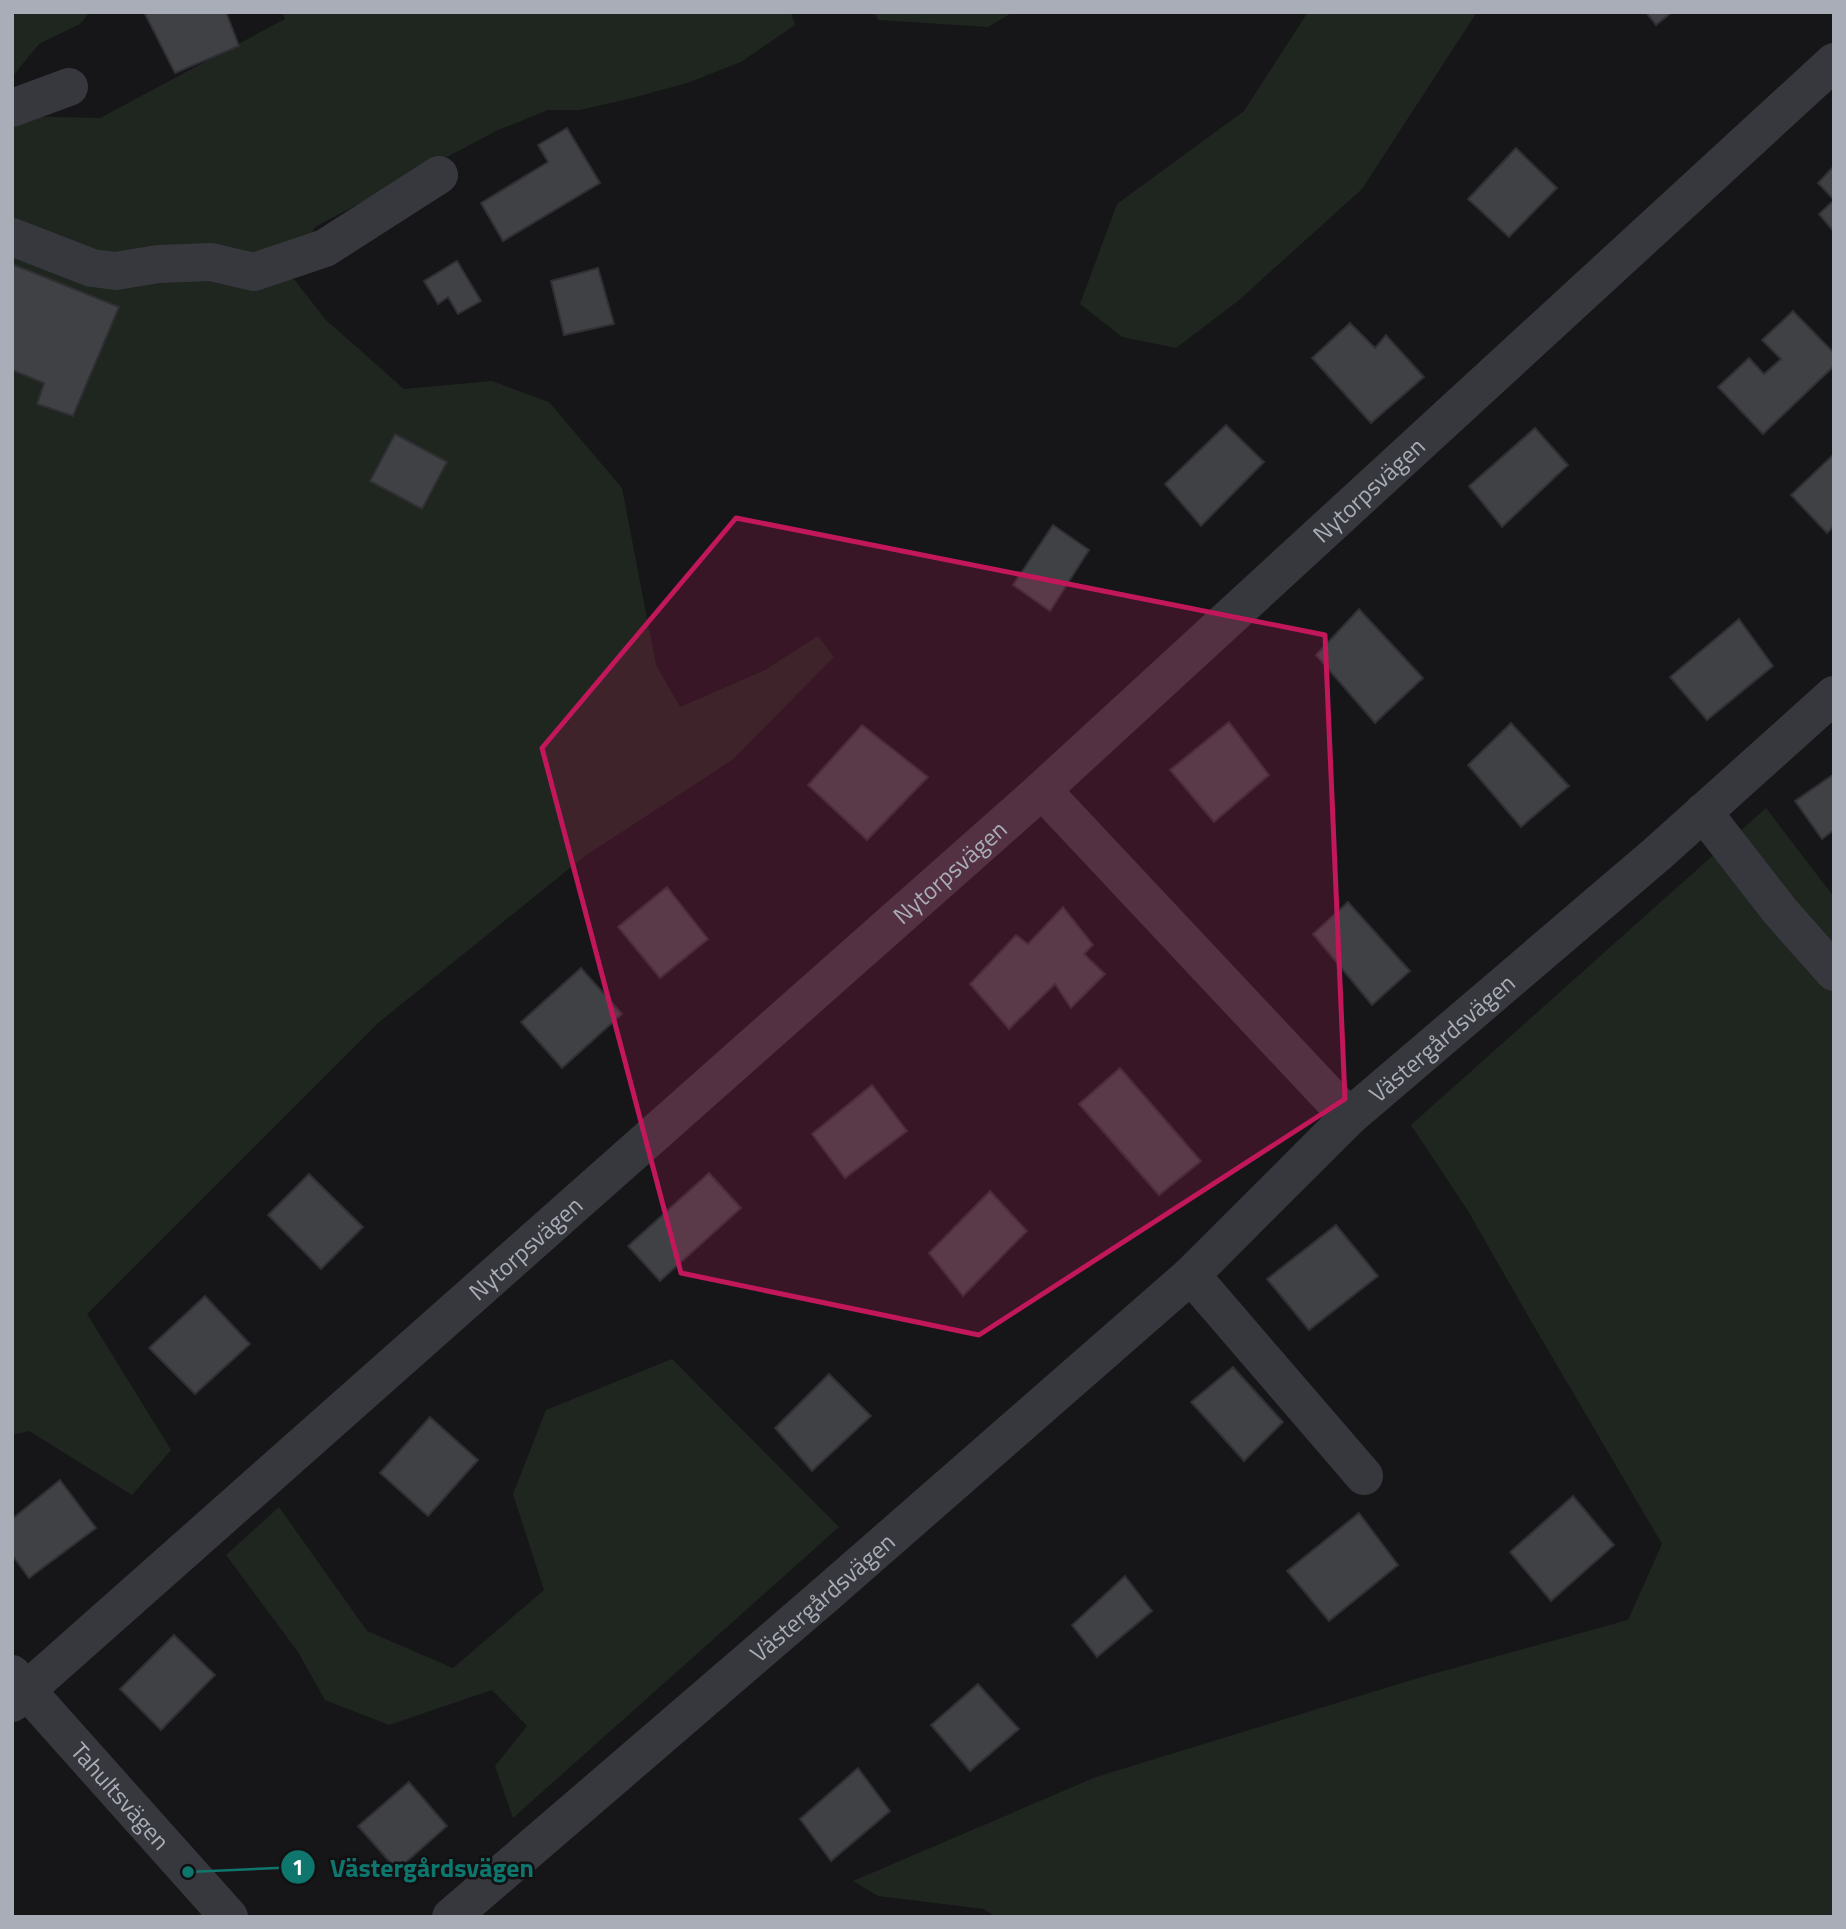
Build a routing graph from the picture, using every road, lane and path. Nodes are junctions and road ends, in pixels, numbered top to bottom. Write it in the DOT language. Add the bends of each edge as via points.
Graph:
graph roads {
  1 [pos="1834,62"];
  2 [pos="69,87"];
  3 [pos="12,108"];
  4 [pos="439,175"];
  5 [pos="12,237"];
  6 [pos="1834,695"];
  7 [pos="1042,790"];
  8 [pos="1703,812"];
  9 [pos="1834,972"];
  10 [pos="1349,1116"];
  11 [pos="1191,1275"];
  12 [pos="1364,1476"];
  13 [pos="26,1683"];
  14 [pos="229,1917"];
  15 [pos="451,1917"];
  1 -- 7 [label="street, Nytorpsvägen"];
  2 -- 3 [label="street"];
  4 -- 5 [label="street" via="325,247 254,272 211,262 116,271 92,268"];
  6 -- 8 [label="street, Västergårdsvägen"];
  7 -- 10 [label="street"];
  7 -- 13 [label="street, Nytorpsvägen"];
  8 -- 9 [label="street"];
  8 -- 10 [label="street, Västergårdsvägen"];
  10 -- 11 [label="street, Västergårdsvägen"];
  11 -- 12 [label="street"];
  11 -- 15 [label="street, Västergårdsvägen"];
  13 -- 14 [label="street, Tahultsvägen"];
}
